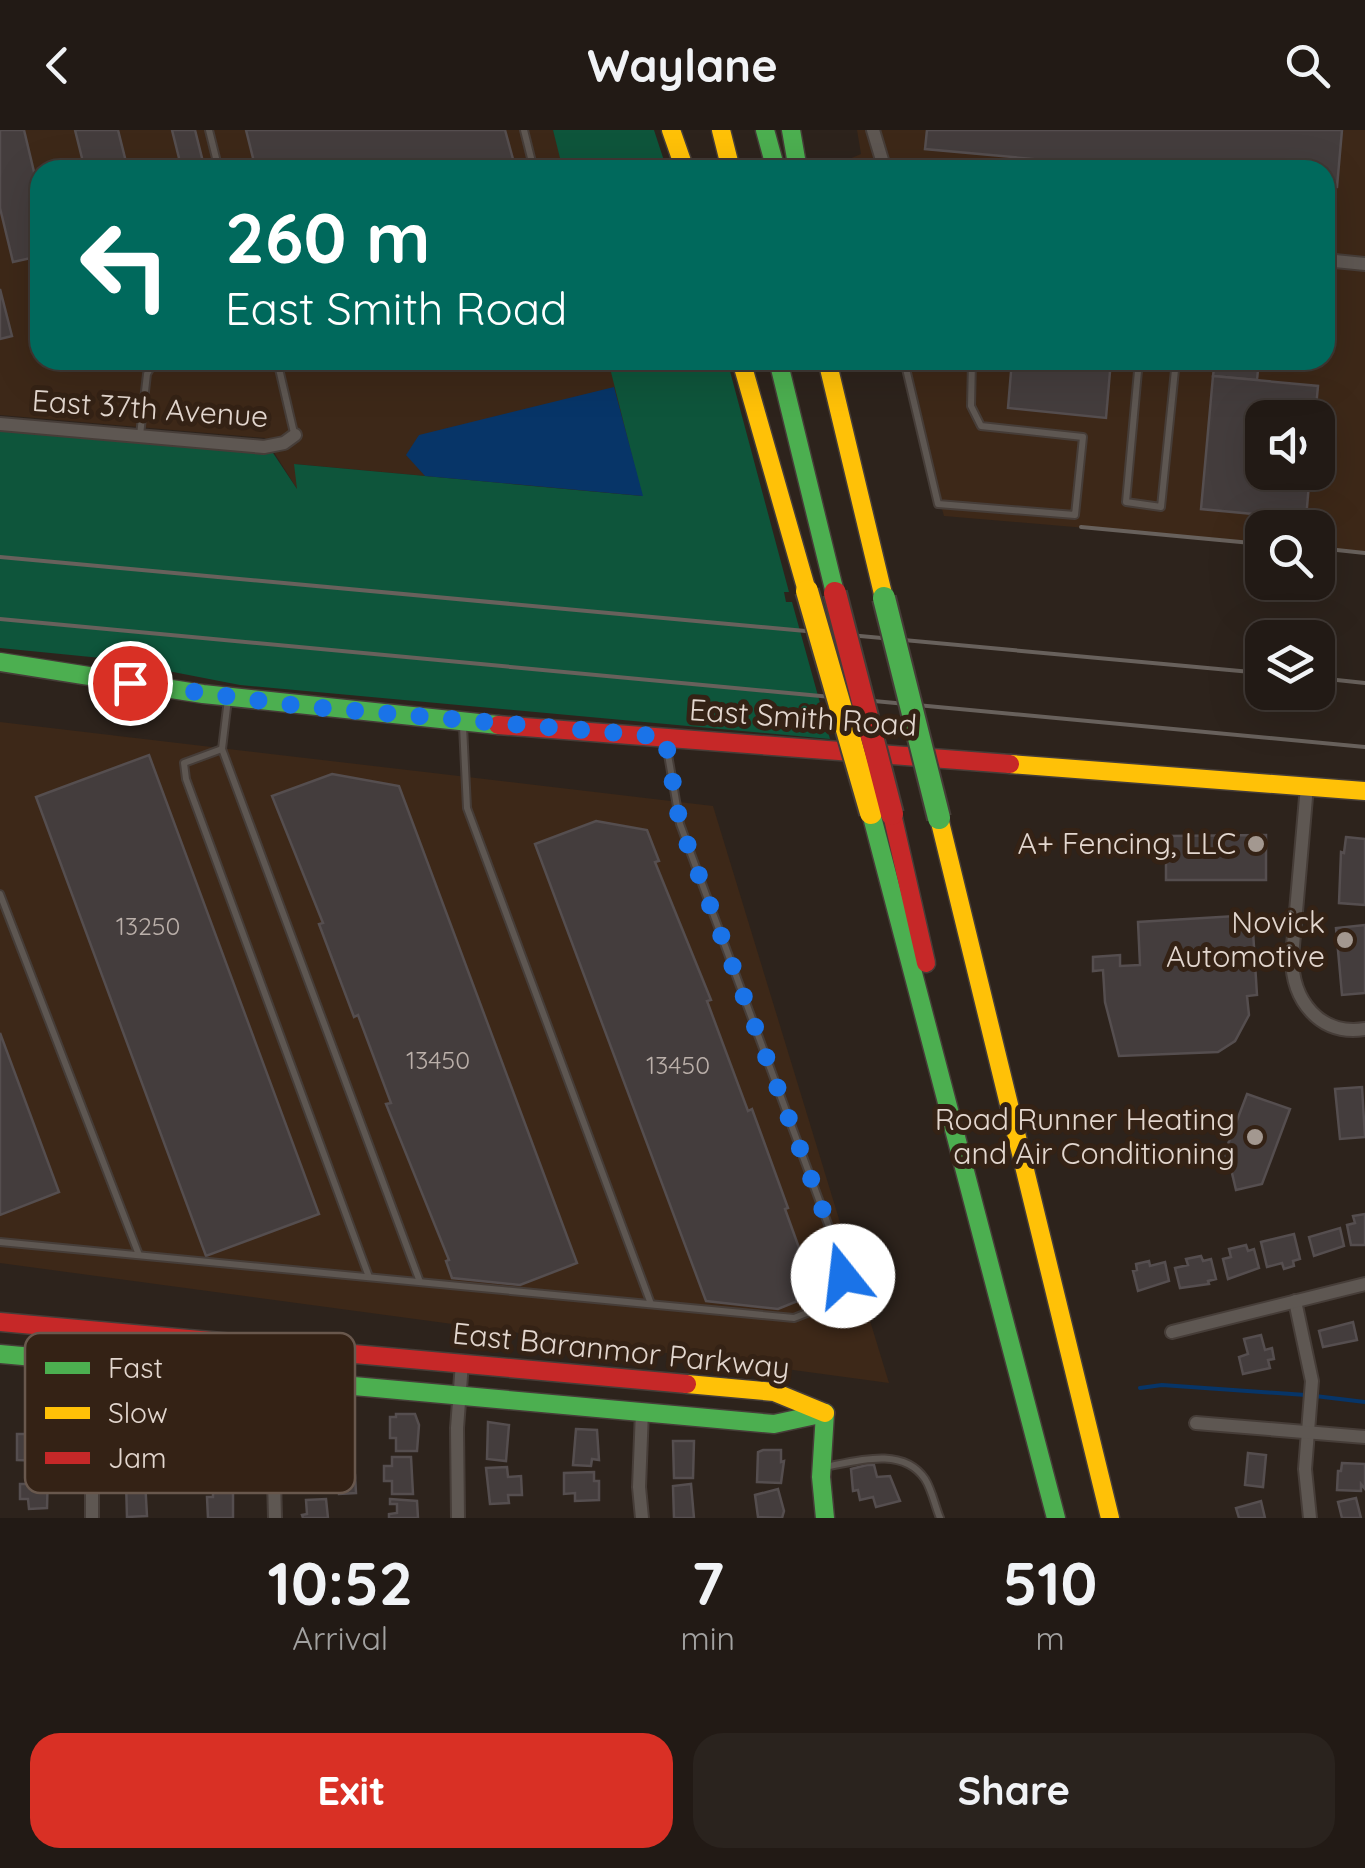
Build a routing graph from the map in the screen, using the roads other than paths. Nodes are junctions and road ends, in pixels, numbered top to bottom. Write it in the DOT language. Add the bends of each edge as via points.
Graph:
graph roads {
  1 [pos="209,130"];
  2 [pos="524,130"];
  3 [pos="671,130"];
  4 [pos="721,130"];
  5 [pos="766,130"];
  6 [pos="790,130"];
  7 [pos="874,130"];
  8 [pos="216,160"];
  9 [pos="532,160"];
  10 [pos="681,160"];
  11 [pos="728,160"];
  12 [pos="774,160"];
  13 [pos="796,160"];
  14 [pos="882,160"];
  15 [pos="1335,261"];
  16 [pos="1365,264"];
  17 [pos="149,370"];
  18 [pos="279,370"];
  19 [pos="744,370"];
  20 [pos="780,370"];
  21 [pos="830,370"];
  22 [pos="906,370"];
  23 [pos="972,370"];
  24 [pos="1138,370"];
  25 [pos="1175,370"];
  26 [pos="0,424"];
  27 [pos="294,434"];
  28 [pos="140,436"];
  29 [pos="0,662"];
  30 [pos="228,698"];
  31 [pos="463,720"];
  32 [pos="665,737"];
  33 [pos="222,748"];
  34 [pos="1307,786"];
  35 [pos="1365,791"];
  36 [pos="882,814"];
  37 [pos="0,894"];
  38 [pos="1365,1029"];
  39 [pos="0,1242"];
  40 [pos="139,1255"];
  41 [pos="369,1277"];
  42 [pos="420,1282"];
  43 [pos="1365,1284"];
  44 [pos="1296,1302"];
  45 [pos="651,1304"];
  46 [pos="0,1322"];
  47 [pos="99,1332"];
  48 [pos="1172,1332"];
  49 [pos="111,1333"];
  50 [pos="0,1354"];
  51 [pos="355,1354"];
  52 [pos="25,1356"];
  53 [pos="462,1363"];
  54 [pos="355,1385"];
  55 [pos="459,1394"];
  56 [pos="642,1411"];
  57 [pos="825,1413"];
  58 [pos="1196,1424"];
  59 [pos="1307,1432"];
  60 [pos="1365,1437"];
  61 [pos="821,1468"];
  62 [pos="274,1493"];
  63 [pos="274,1518"];
  64 [pos="458,1518"];
  65 [pos="642,1518"];
  66 [pos="826,1518"];
  67 [pos="940,1518"];
  68 [pos="1056,1518"];
  69 [pos="1110,1518"];
  70 [pos="1310,1518"];
  1 -- 8 [label="lane"];
  2 -- 9 [label="lane"];
  3 -- 10 [label="main road"];
  4 -- 11 [label="main road"];
  5 -- 12 [label="main road"];
  6 -- 13 [label="main road"];
  7 -- 14 [label="street"];
  15 -- 16 [label="street"];
  17 -- 28 [label="lane"];
  18 -- 27 [label="lane"];
  19 -- 36 [label="main road, bridge" via="807,591"];
  20 -- 36 [label="main road, bridge"];
  21 -- 69 [label="main road, bridge"];
  22 -- 23 [label="lane" via="938,504 1075,515 1084,437 980,426 970,406"];
  24 -- 25 [label="lane" via="1126,502 1161,507"];
  26 -- 28 [label="street, East 37th Avenue"];
  27 -- 28 [label="street, East 37th Avenue" via="264,447"];
  29 -- 30 [label="main road, East Smith Road"];
  30 -- 31 [label="main road, East Smith Road"];
  30 -- 33 [label="lane"];
  31 -- 32 [label="main road, East Smith Road"];
  31 -- 45 [label="lane" via="467,808"];
  32 -- 34 [label="main road, East Smith Road"];
  32 -- 45 [label="lane" via="680,824 839,1254 847,1297 794,1318"];
  33 -- 41 [label="lane" via="184,763 186,779"];
  33 -- 42 [label="lane"];
  34 -- 35 [label="main road, East Smith Road"];
  34 -- 38 [label="street" via="1294,979 1314,1016 1333,1027"];
  36 -- 68 [label="main road"];
  37 -- 40 [label="lane"];
  39 -- 40 [label="lane"];
  40 -- 41 [label="lane"];
  41 -- 42 [label="lane"];
  42 -- 45 [label="lane"];
  43 -- 44 [label="street"];
  44 -- 48 [label="street"];
  44 -- 59 [label="street" via="1310,1363"];
  46 -- 47 [label="main road, East Baranmor Parkway"];
  47 -- 49 [label="main road, East Baranmor Parkway"];
  50 -- 52 [label="main road, East Baranmor Parkway"];
  51 -- 53 [label="main road, East Baranmor Parkway"];
  53 -- 55 [label="street"];
  53 -- 57 [label="main road, East Baranmor Parkway" via="774,1392"];
  54 -- 55 [label="main road, East Baranmor Parkway"];
  55 -- 56 [label="main road, East Baranmor Parkway"];
  55 -- 64 [label="street"];
  56 -- 57 [label="main road, East Baranmor Parkway" via="774,1424"];
  56 -- 65 [label="street"];
  57 -- 61 [label="main road"];
  58 -- 59 [label="street"];
  59 -- 60 [label="street"];
  59 -- 70 [label="street"];
  61 -- 66 [label="main road"];
  61 -- 67 [label="lane" via="874,1459 905,1463 926,1480"];
  62 -- 63 [label="street"];
}
